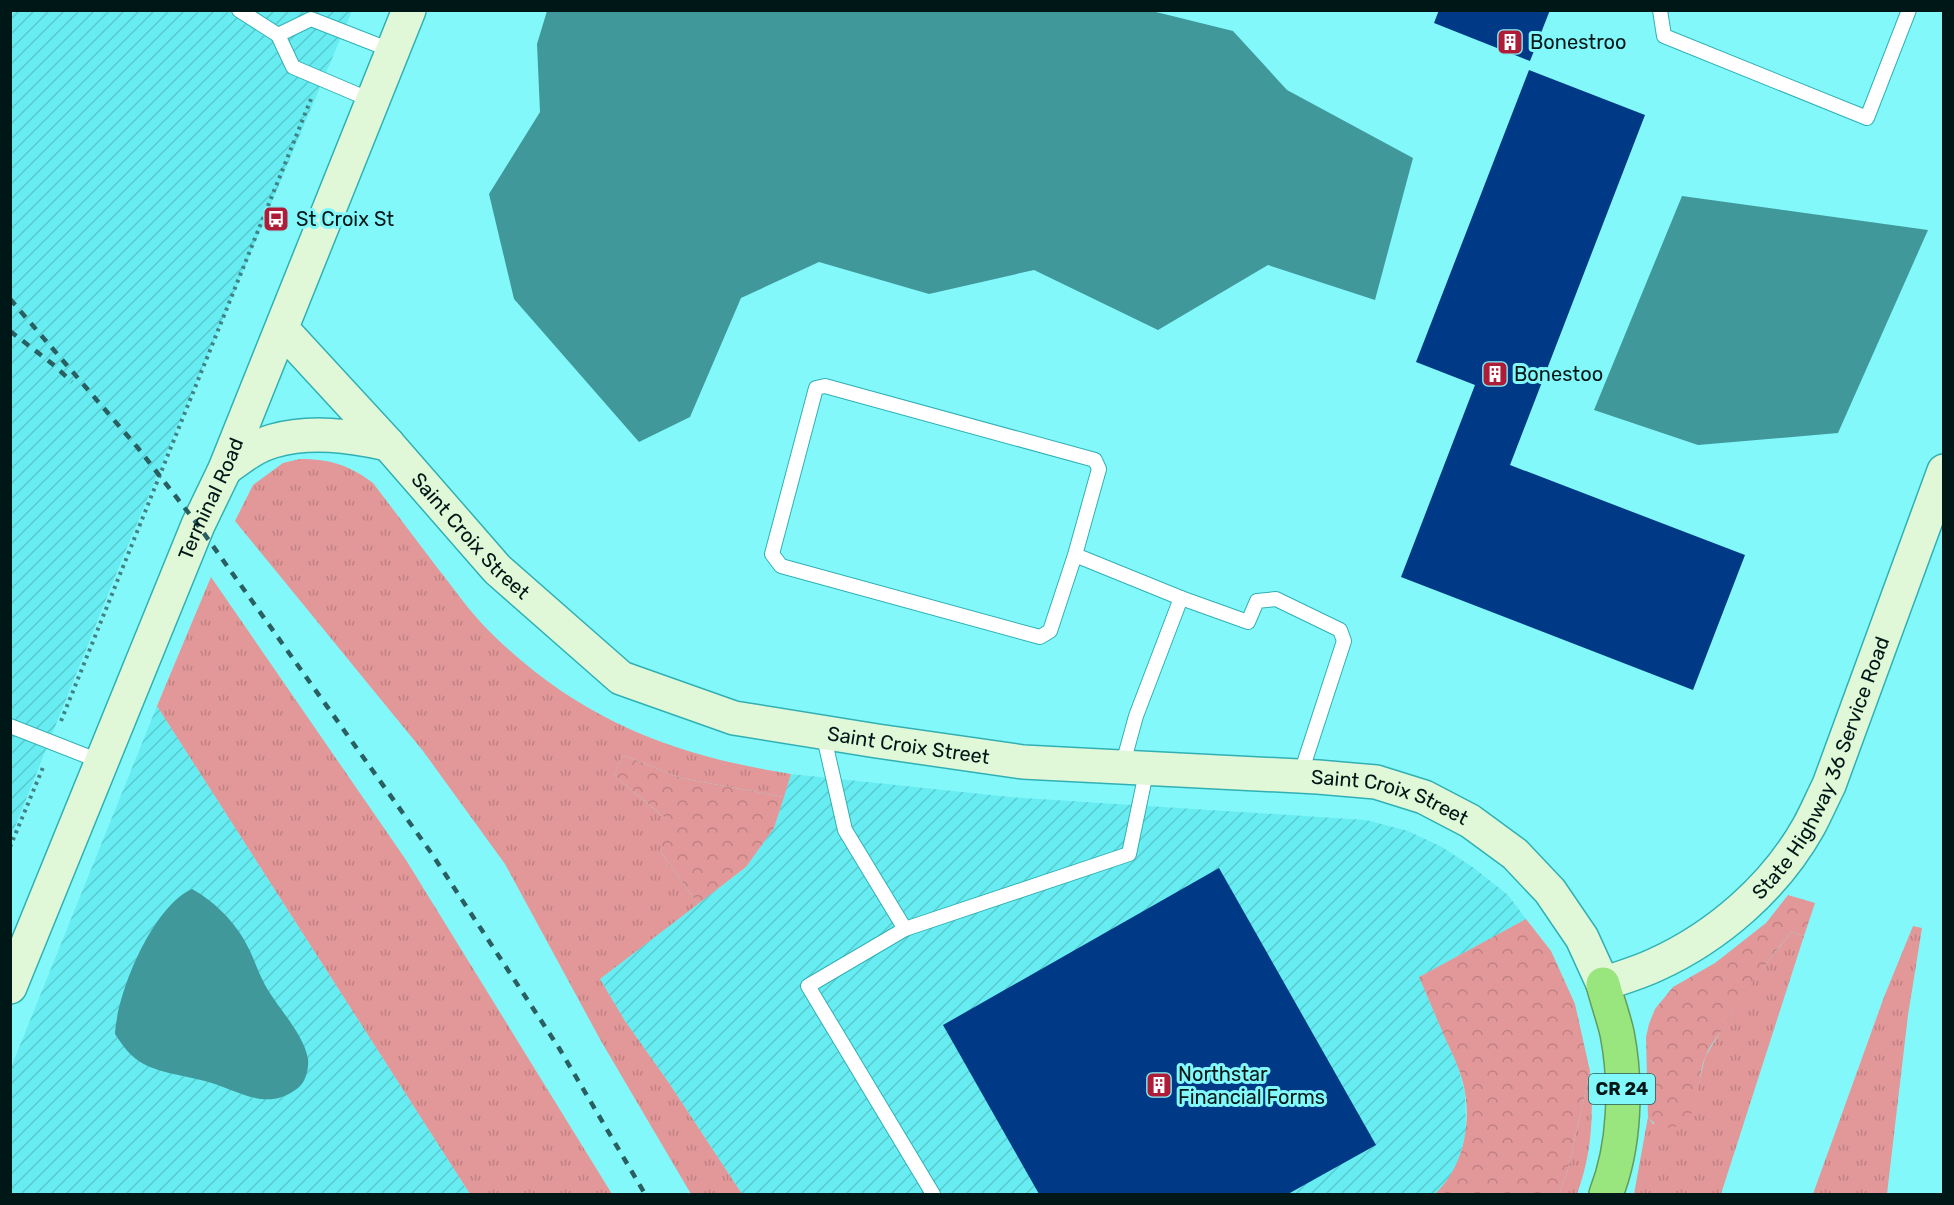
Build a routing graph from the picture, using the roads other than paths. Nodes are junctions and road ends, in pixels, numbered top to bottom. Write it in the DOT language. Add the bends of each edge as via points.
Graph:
graph roads {
  1 [pos="239,10"];
  2 [pos="409,10"];
  3 [pos="1660,10"];
  4 [pos="1909,10"];
  5 [pos="278,35"];
  6 [pos="393,51"];
  7 [pos="373,101"];
  8 [pos="282,329"];
  9 [pos="388,444"];
  10 [pos="225,469"];
  11 [pos="1944,471"];
  12 [pos="1075,555"];
  13 [pos="1180,598"];
  14 [pos="10,726"];
  15 [pos="823,733"];
  16 [pos="102,762"];
  17 [pos="1135,768"];
  18 [pos="1300,776"];
  19 [pos="905,929"];
  20 [pos="13,974"];
  21 [pos="1603,984"];
  22 [pos="933,1194"];
  23 [pos="1606,1194"];
  1 -- 5 [label="lane"];
  2 -- 6 [label="street, Terminal Road"];
  3 -- 4 [label="lane" via="1664,36 1867,118"];
  5 -- 6 [label="lane" via="311,19"];
  5 -- 7 [label="lane" via="293,67"];
  6 -- 7 [label="street, Terminal Road"];
  7 -- 8 [label="street, Terminal Road"];
  8 -- 9 [label="street, Saint Croix Street / CR 24"];
  8 -- 10 [label="street, Terminal Road"];
  9 -- 10 [label="street" via="353,436 298,436 272,441"];
  9 -- 15 [label="street, Saint Croix Street / CR 24" via="497,569 621,678 734,718"];
  10 -- 16 [label="street, Terminal Road" via="198,525"];
  11 -- 21 [label="street, State Highway 36 Service Road" via="1829,785 1808,828 1778,871 1740,911 1688,948"];
  12 -- 12 [label="lane" via="1050,631 1040,637 781,566 772,554 816,387 825,386 1095,460 1099,469"];
  12 -- 13 [label="lane"];
  13 -- 17 [label="lane" via="1136,716"];
  13 -- 18 [label="lane" via="1248,622 1257,601 1276,599 1340,630 1344,641"];
  14 -- 16 [label="lane"];
  15 -- 17 [label="street, Saint Croix Street / CR 24" via="1023,762"];
  15 -- 19 [label="lane" via="845,830"];
  16 -- 20 [label="street, Terminal Road"];
  17 -- 18 [label="street, Saint Croix Street / CR 24"];
  17 -- 19 [label="lane" via="1130,854"];
  18 -- 21 [label="street, Saint Croix Street / CR 24" via="1376,782 1424,797 1470,821 1515,854 1550,891 1582,938"];
  19 -- 22 [label="lane" via="808,986"];
  21 -- 23 [label="highway, CR 24" via="1617,1033 1622,1082 1621,1132"];
}
